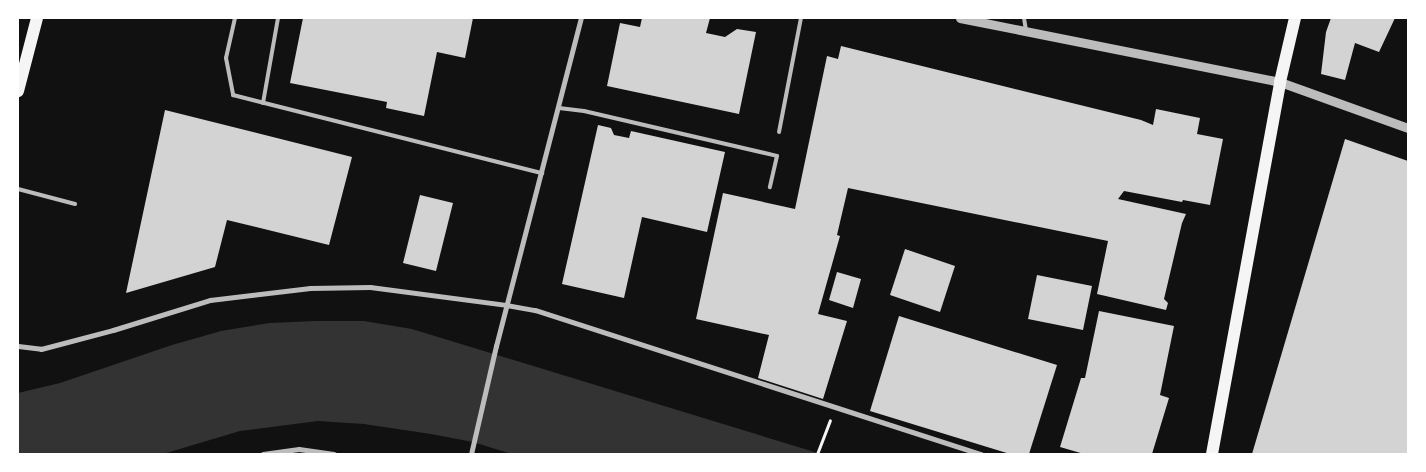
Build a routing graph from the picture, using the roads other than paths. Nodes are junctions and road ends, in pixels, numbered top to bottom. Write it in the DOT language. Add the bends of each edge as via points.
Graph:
graph roads {
  1 [pos="37,18"];
  2 [pos="235,18"];
  3 [pos="278,18"];
  4 [pos="581,18"];
  5 [pos="800,18"];
  6 [pos="960,18"];
  7 [pos="1024,18"];
  8 [pos="1295,18"];
  9 [pos="1026,31"];
  10 [pos="1280,82"];
  11 [pos="18,91"];
  12 [pos="263,103"];
  13 [pos="559,108"];
  14 [pos="1408,128"];
  15 [pos="779,132"];
  16 [pos="542,173"];
  17 [pos="770,187"];
  18 [pos="18,189"];
  19 [pos="75,204"];
  20 [pos="506,305"];
  21 [pos="18,346"];
  22 [pos="263,454"];
  23 [pos="334,454"];
  24 [pos="471,454"];
  25 [pos="982,454"];
  26 [pos="1212,454"];
  1 -- 11 [label="main road"];
  2 -- 12 [label="lane" via="226,58 233,95"];
  3 -- 12 [label="lane"];
  4 -- 13 [label="street"];
  5 -- 15 [label="lane"];
  6 -- 9 [label="street"];
  7 -- 9 [label="lane"];
  8 -- 10 [label="main road"];
  9 -- 10 [label="street"];
  10 -- 14 [label="street"];
  10 -- 26 [label="main road"];
  12 -- 16 [label="lane"];
  13 -- 16 [label="street"];
  13 -- 17 [label="lane" via="777,156"];
  16 -- 20 [label="street"];
  18 -- 19 [label="lane"];
  20 -- 21 [label="street" via="370,287 310,288 210,300 41,349"];
  20 -- 24 [label="street"];
  20 -- 25 [label="street" via="535,310"];
  22 -- 23 [label="street" via="299,449"];
}
